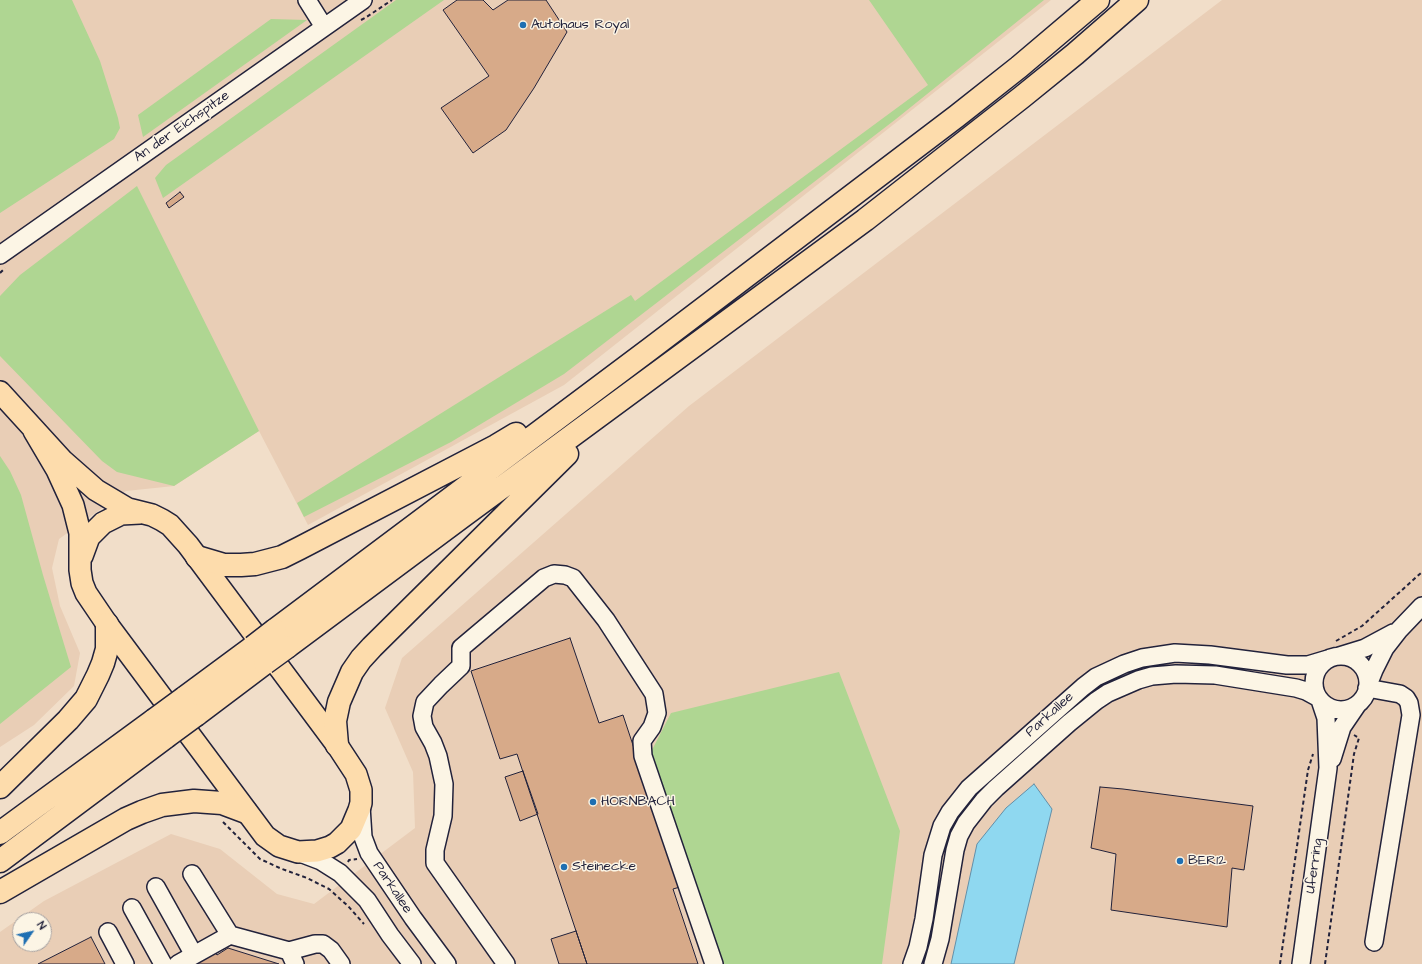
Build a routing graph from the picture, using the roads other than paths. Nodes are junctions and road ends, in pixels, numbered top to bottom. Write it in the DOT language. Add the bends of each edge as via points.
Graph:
graph roads {
  1 [pos="307,0"];
  2 [pos="364,0"];
  3 [pos="1098,0"];
  4 [pos="1137,0"];
  5 [pos="324,27"];
  6 [pos="0,254"];
  7 [pos="701,342"];
  8 [pos="650,349"];
  9 [pos="0,392"];
  10 [pos="34,431"];
  11 [pos="140,513"];
  12 [pos="197,557"];
  13 [pos="81,560"];
  14 [pos="1422,606"];
  15 [pos="107,624"];
  16 [pos="1399,630"];
  17 [pos="281,638"];
  18 [pos="1332,653"];
  19 [pos="1367,687"];
  20 [pos="1319,698"];
  21 [pos="1357,705"];
  22 [pos="160,728"];
  23 [pos="337,745"];
  24 [pos="1328,768"];
  25 [pos="0,787"];
  26 [pos="361,802"];
  27 [pos="246,812"];
  28 [pos="0,833"];
  29 [pos="298,852"];
  30 [pos="0,861"];
  31 [pos="192,874"];
  32 [pos="156,887"];
  33 [pos="0,892"];
  34 [pos="132,908"];
  35 [pos="108,932"];
  36 [pos="230,935"];
  37 [pos="1374,942"];
  38 [pos="194,955"];
  39 [pos="292,958"];
  40 [pos="125,964"];
  41 [pos="163,964"];
  42 [pos="178,964"];
  43 [pos="341,964"];
  44 [pos="412,964"];
  45 [pos="447,964"];
  46 [pos="506,964"];
  47 [pos="714,964"];
  48 [pos="912,964"];
  49 [pos="933,964"];
  50 [pos="1301,964"];
  1 -- 5 [label="street"];
  2 -- 5 [label="street, An der Eichspitze"];
  3 -- 8 [label="highway" via="957,116"];
  4 -- 7 [label="highway" via="919,179"];
  5 -- 6 [label="street, An der Eichspitze"];
  7 -- 17 [label="highway" via="462,516"];
  7 -- 23 [label="highway" via="562,458 372,647 352,672 339,702 335,721"];
  8 -- 12 [label="highway" via="496,446 282,557 241,565 224,565"];
  8 -- 17 [label="highway"];
  9 -- 10 [label="main road"];
  10 -- 11 [label="main road" via="96,490 120,505"];
  10 -- 13 [label="main road" via="66,486 76,513"];
  11 -- 12 [label="main road" via="170,525"];
  11 -- 13 [label="main road" via="121,514 103,523 89,537"];
  12 -- 23 [label="main road"];
  13 -- 15 [label="main road" via="81,576 86,592"];
  14 -- 16 [label="street, Parkallee"];
  15 -- 25 [label="highway" via="107,649 86,699"];
  15 -- 27 [label="main road"];
  16 -- 18 [label="street, Parkallee" via="1366,648"];
  16 -- 19 [label="street, Parkallee" via="1379,658"];
  17 -- 22 [label="highway, bridge"];
  18 -- 19 [label="street" via="1357,662 1368,680"];
  18 -- 20 [label="street" via="1315,676 1314,687"];
  18 -- 48 [label="street, Parkallee" via="1308,665 1175,653 1142,658 1096,677 978,780 950,812 942,826 933,855 924,919"];
  19 -- 21 [label="street, Parkallee" via="1364,697"];
  19 -- 37 [label="street" via="1400,694 1409,703 1411,714"];
  20 -- 21 [label="street, Parkallee" via="1328,707 1338,710"];
  20 -- 24 [label="street, Uferring" via="1326,718"];
  20 -- 49 [label="street, Parkallee" via="1306,690 1296,688 1215,675 1176,674 1138,680 1096,701 996,788 966,823 955,850 940,939"];
  21 -- 24 [label="street, Uferring" via="1342,727"];
  22 -- 28 [label="highway"];
  22 -- 30 [label="highway"];
  23 -- 26 [label="main road" via="356,774 361,790"];
  24 -- 50 [label="street, Uferring"];
  26 -- 29 [label="main road" via="355,823 337,843 317,852"];
  26 -- 45 [label="street, Parkallee" via="363,837 369,853"];
  27 -- 29 [label="main road" via="272,842"];
  27 -- 33 [label="highway" via="222,803 194,801 142,812"];
  29 -- 44 [label="street, Parkallee" via="321,861 340,873 367,900"];
  31 -- 36 [label="street"];
  32 -- 38 [label="street"];
  34 -- 41 [label="street"];
  35 -- 40 [label="street"];
  36 -- 38 [label="street"];
  36 -- 39 [label="street"];
  38 -- 42 [label="street"];
  39 -- 43 [label="street" via="315,944 323,944"];
  46 -- 47 [label="street" via="435,863 435,850 444,816 444,784 433,743 424,727 422,716 425,702 461,666 462,648 544,578 554,574 573,578 606,620 654,694 657,713 652,727 642,741 643,756"];
}
